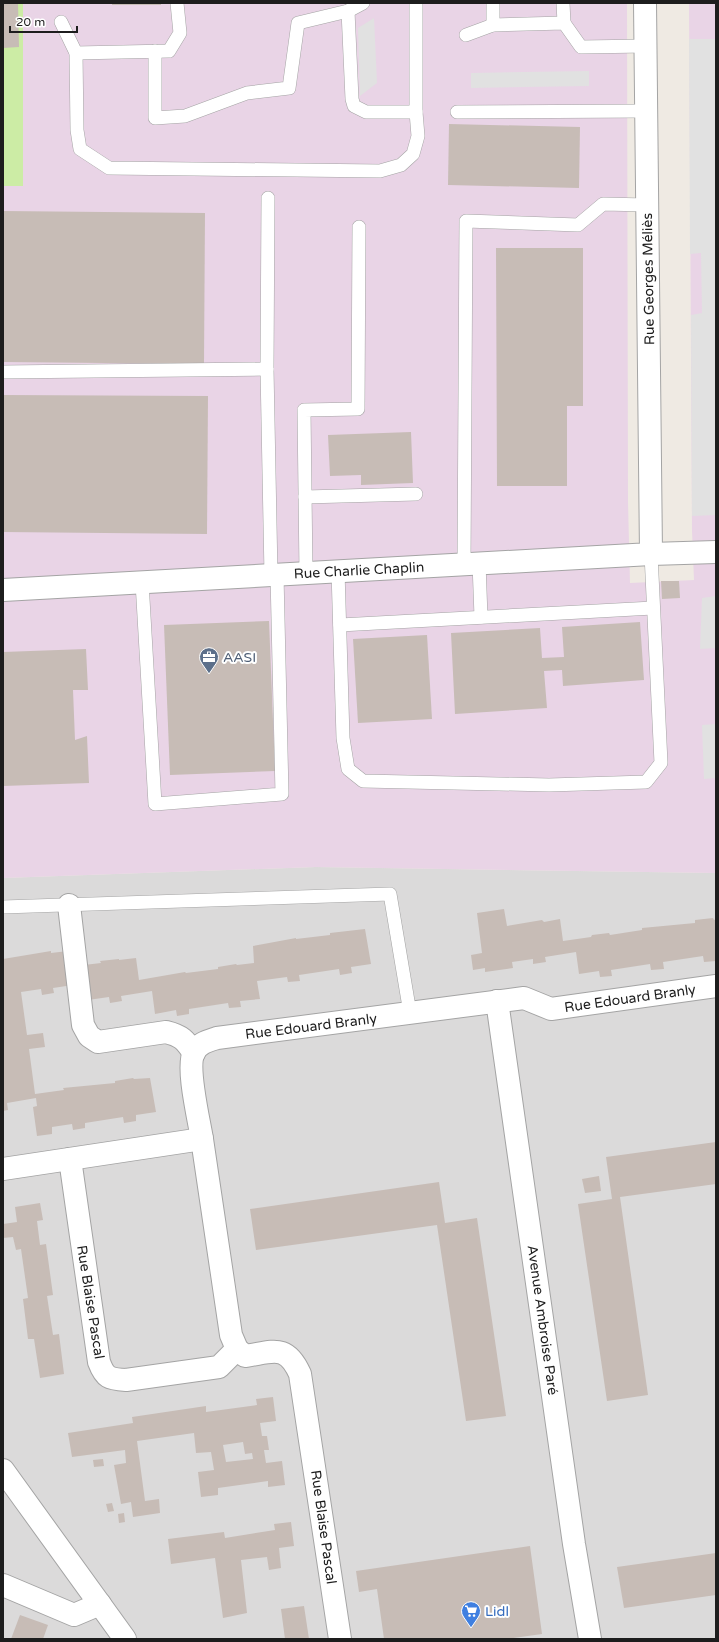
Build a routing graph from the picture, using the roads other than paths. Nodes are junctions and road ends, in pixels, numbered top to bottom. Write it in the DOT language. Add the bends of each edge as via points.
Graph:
graph roads {
  1 [pos="416,3"];
  2 [pos="493,3"];
  3 [pos="563,3"];
  4 [pos="645,3"];
  5 [pos="177,4"];
  6 [pos="355,6"];
  7 [pos="61,22"];
  8 [pos="564,23"];
  9 [pos="494,25"];
  10 [pos="466,35"];
  11 [pos="646,46"];
  12 [pos="155,51"];
  13 [pos="76,53"];
  14 [pos="647,111"];
  15 [pos="416,112"];
  16 [pos="457,112"];
  17 [pos="268,198"];
  18 [pos="647,205"];
  19 [pos="359,227"];
  20 [pos="268,368"];
  21 [pos="3,372"];
  22 [pos="416,494"];
  23 [pos="305,497"];
  24 [pos="716,552"];
  25 [pos="650,554"];
  26 [pos="472,564"];
  27 [pos="338,571"];
  28 [pos="306,573"];
  29 [pos="274,575"];
  30 [pos="142,582"];
  31 [pos="3,590"];
  32 [pos="653,608"];
  33 [pos="481,617"];
  34 [pos="340,625"];
  35 [pos="69,905"];
  36 [pos="3,907"];
  37 [pos="716,986"];
  38 [pos="497,1001"];
  39 [pos="410,1013"];
  40 [pos="194,1052"];
  41 [pos="202,1139"];
  42 [pos="70,1159"];
  43 [pos="3,1169"];
  44 [pos="237,1349"];
  45 [pos="3,1470"];
  46 [pos="3,1585"];
  47 [pos="100,1604"];
  48 [pos="125,1639"];
  49 [pos="340,1639"];
  50 [pos="590,1639"];
  1 -- 15 [label="lane"];
  2 -- 9 [label="lane"];
  3 -- 8 [label="lane"];
  4 -- 11 [label="street, Rue Georges Méliès"];
  5 -- 12 [label="lane" via="180,32 169,51"];
  6 -- 12 [label="lane" via="298,23 289,88 247,93 185,116 155,118"];
  6 -- 15 [label="lane" via="352,99 354,106 366,112"];
  7 -- 13 [label="lane"];
  8 -- 9 [label="lane"];
  8 -- 11 [label="lane" via="581,47"];
  9 -- 10 [label="lane"];
  11 -- 14 [label="street, Rue Georges Méliès"];
  12 -- 13 [label="lane"];
  13 -- 15 [label="lane" via="77,130 80,149 109,168 380,171 401,165 413,154 418,136"];
  14 -- 16 [label="lane"];
  14 -- 18 [label="street, Rue Georges Méliès"];
  17 -- 20 [label="lane"];
  18 -- 25 [label="street, Rue Georges Méliès"];
  18 -- 26 [label="lane" via="603,204 578,225 466,221"];
  19 -- 23 [label="lane" via="358,409 304,410"];
  20 -- 21 [label="lane"];
  20 -- 29 [label="lane"];
  22 -- 23 [label="lane"];
  23 -- 28 [label="lane"];
  24 -- 25 [label="street, Rue Charlie Chaplin"];
  25 -- 26 [label="street, Rue Charlie Chaplin"];
  25 -- 32 [label="lane"];
  26 -- 27 [label="street, Rue Charlie Chaplin"];
  26 -- 33 [label="lane"];
  27 -- 28 [label="street, Rue Charlie Chaplin"];
  27 -- 34 [label="lane"];
  28 -- 29 [label="street, Rue Charlie Chaplin"];
  29 -- 30 [label="street, Rue Charlie Chaplin"];
  29 -- 30 [label="lane" via="282,794 155,804"];
  30 -- 31 [label="street, Rue Charlie Chaplin"];
  32 -- 33 [label="lane"];
  32 -- 34 [label="lane" via="661,763 646,782 549,785 363,781 348,769 343,738"];
  33 -- 34 [label="lane"];
  35 -- 36 [label="lane"];
  35 -- 39 [label="lane" via="390,894"];
  35 -- 40 [label="street" via="83,1025 89,1036 98,1042 166,1032 183,1038"];
  37 -- 38 [label="street, Rue Edouard Branly" via="552,1009 524,998"];
  38 -- 39 [label="street, Rue Edouard Branly"];
  38 -- 50 [label="street, Avenue Ambroise Paré"];
  39 -- 40 [label="street, Rue Edouard Branly" via="217,1038 202,1043"];
  40 -- 41 [label="street" via="191,1066"];
  41 -- 42 [label="street"];
  41 -- 44 [label="street" via="231,1335"];
  42 -- 43 [label="street"];
  42 -- 44 [label="street, Rue Blaise Pascal" via="99,1362 103,1374 112,1379 126,1380 219,1367"];
  44 -- 49 [label="street, Rue Blaise Pascal" via="245,1356 276,1352 287,1354 295,1362 300,1374"];
  45 -- 47 [label="street"];
  46 -- 47 [label="street" via="74,1615"];
  47 -- 48 [label="street"];
}
